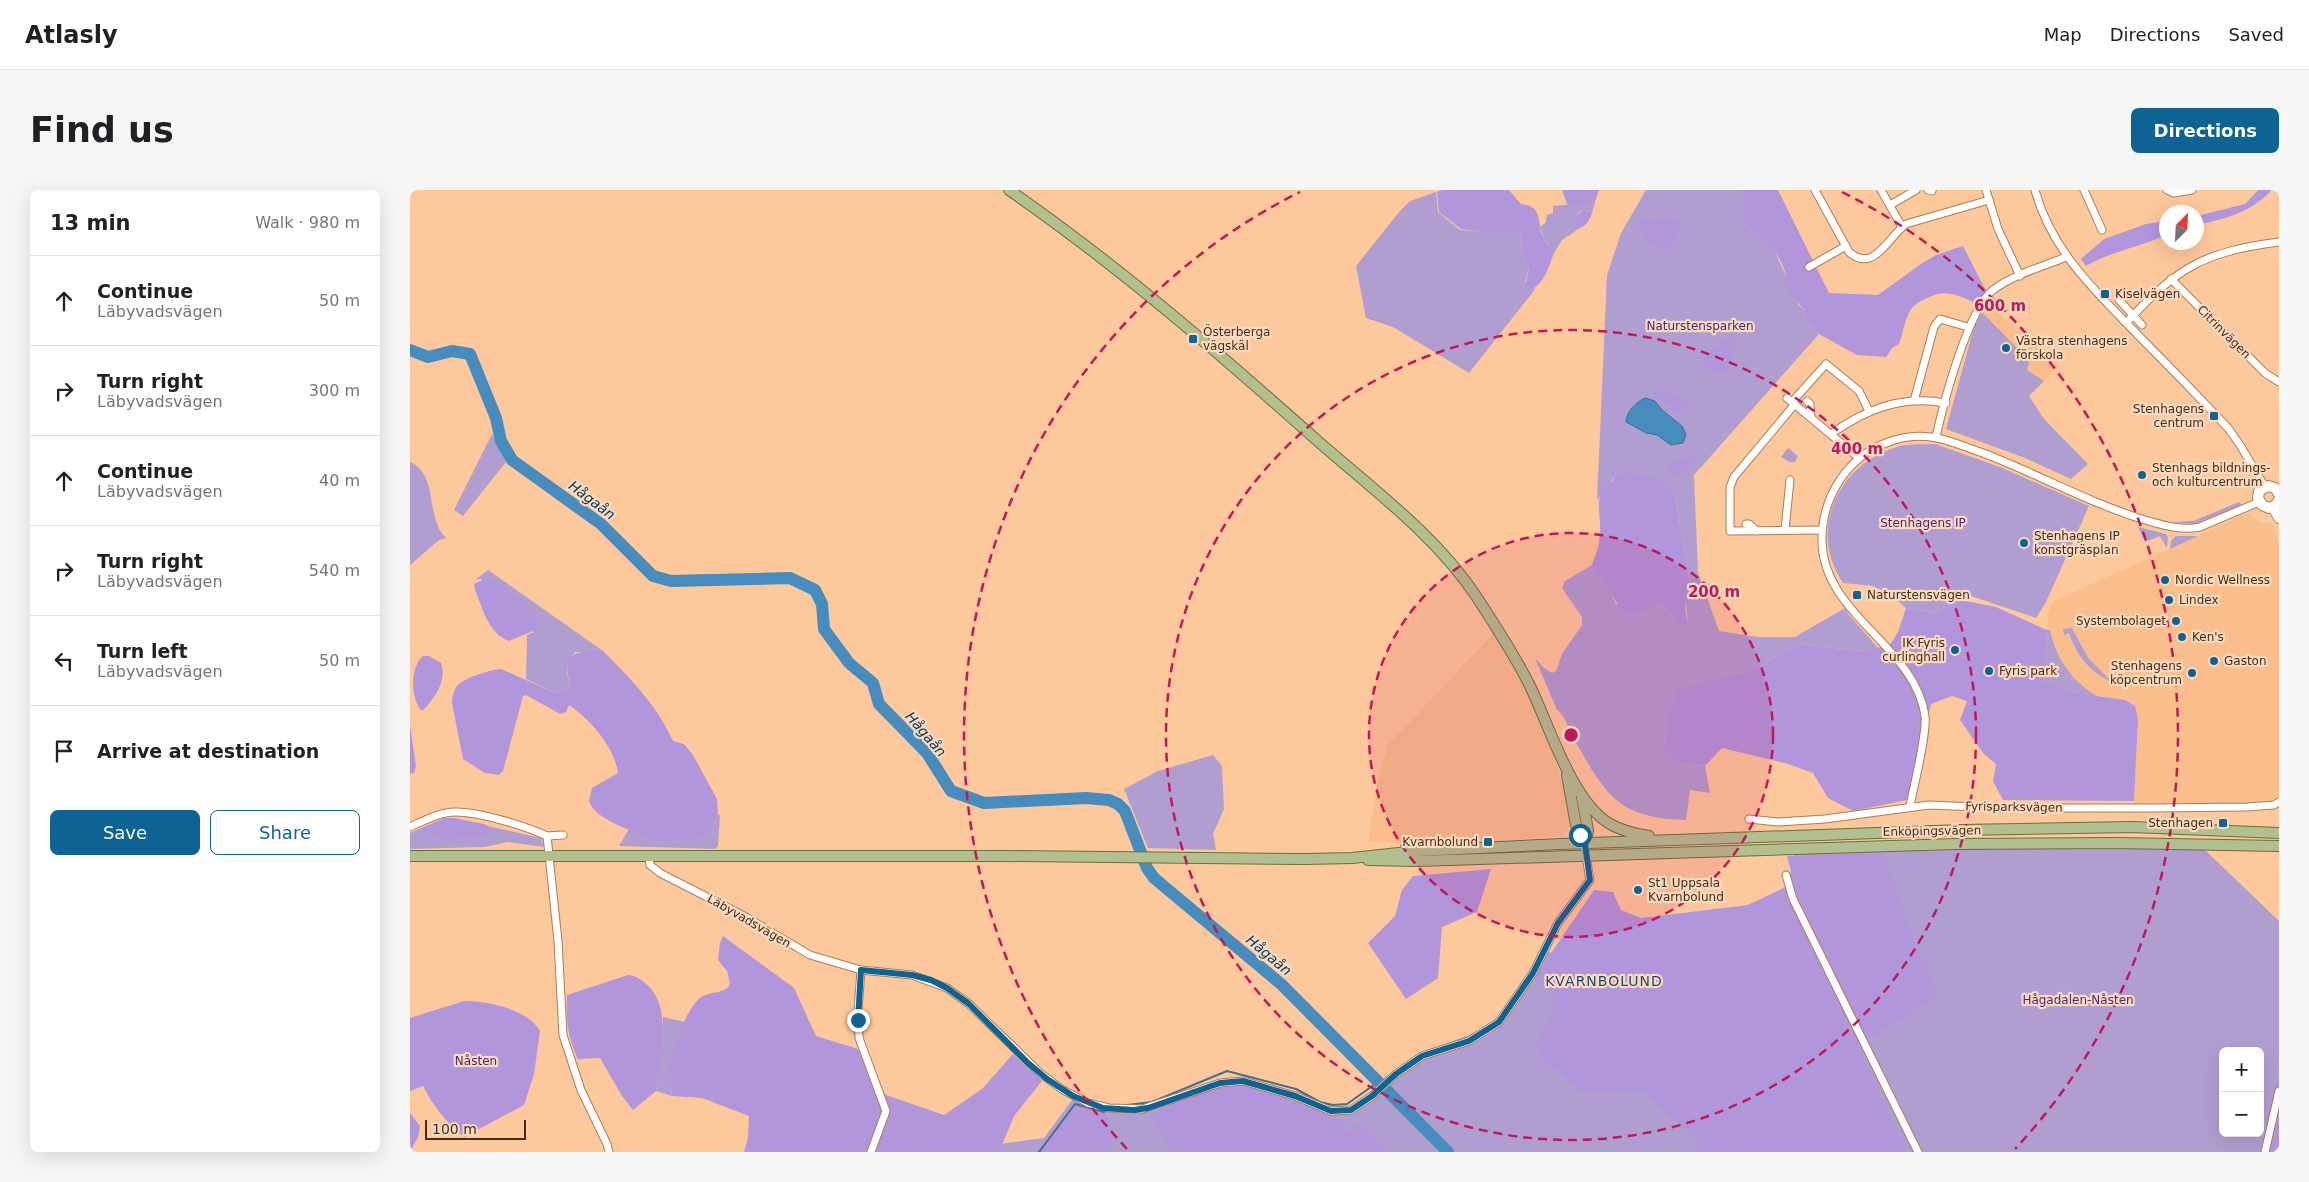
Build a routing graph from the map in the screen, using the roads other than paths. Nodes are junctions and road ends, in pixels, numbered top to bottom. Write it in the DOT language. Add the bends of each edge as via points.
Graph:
graph roads {
  1 [pos="1009,190"];
  2 [pos="1814,190"];
  3 [pos="1881,190"];
  4 [pos="1916,190"];
  5 [pos="1986,190"];
  6 [pos="2035,190"];
  7 [pos="2084,190"];
  8 [pos="2167,190"];
  9 [pos="2192,190"];
  10 [pos="1989,200"];
  11 [pos="1890,206"];
  12 [pos="1902,227"];
  13 [pos="2102,230"];
  14 [pos="2279,242"];
  15 [pos="1846,246"];
  16 [pos="2066,257"];
  17 [pos="1808,267"];
  18 [pos="2020,276"];
  19 [pos="2171,279"];
  20 [pos="2119,300"];
  21 [pos="2134,315"];
  22 [pos="2126,323"];
  23 [pos="2142,325"];
  24 [pos="1968,327"];
  25 [pos="2279,382"];
  26 [pos="1792,401"];
  27 [pos="1807,401"];
  28 [pos="1914,401"];
  29 [pos="1946,403"];
  30 [pos="1869,411"];
  31 [pos="1811,417"];
  32 [pos="1831,434"];
  33 [pos="1936,437"];
  34 [pos="1859,458"];
  35 [pos="1790,480"];
  36 [pos="2265,487"];
  37 [pos="2279,493"];
  38 [pos="2259,502"];
  39 [pos="2276,503"];
  40 [pos="2279,518"];
  41 [pos="1746,524"];
  42 [pos="1785,530"];
  43 [pos="1822,530"];
  44 [pos="1757,531"];
  45 [pos="1566,768"];
  46 [pos="1581,792"];
  47 [pos="2279,802"];
  48 [pos="1910,806"];
  49 [pos="1749,819"];
  50 [pos="1576,825"];
  51 [pos="410,827"];
  52 [pos="2279,827"];
  53 [pos="2258,832"];
  54 [pos="2279,833"];
  55 [pos="563,835"];
  56 [pos="547,836"];
  57 [pos="1680,839"];
  58 [pos="1560,844"];
  59 [pos="1585,844"];
  60 [pos="2279,846"];
  61 [pos="548,855"];
  62 [pos="410,856"];
  63 [pos="649,856"];
  64 [pos="1586,856"];
  65 [pos="1352,858"];
  66 [pos="1786,875"];
  67 [pos="861,970"];
  68 [pos="2279,1091"];
  69 [pos="609,1152"];
  70 [pos="871,1152"];
  71 [pos="1918,1152"];
  72 [pos="2265,1152"];
  1 -- 45 [label="main road" via="1142,289 1380,495 1433,545 1469,586 1518,663"];
  2 -- 15 [label="street"];
  3 -- 11 [label="street"];
  4 -- 11 [label="street"];
  5 -- 10 [label="street"];
  6 -- 16 [label="street" via="2044,216"];
  7 -- 13 [label="street"];
  8 -- 9 [label="street" via="2174,193"];
  10 -- 12 [label="street"];
  10 -- 18 [label="street" via="1998,229"];
  11 -- 12 [label="street"];
  12 -- 15 [label="street" via="1879,253 1869,259 1856,257"];
  14 -- 19 [label="street" via="2210,256"];
  15 -- 17 [label="street"];
  16 -- 18 [label="street"];
  16 -- 22 [label="street"];
  18 -- 24 [label="street" via="1988,295"];
  19 -- 21 [label="street"];
  19 -- 25 [label="street, Citrinvägen" via="2265,373"];
  20 -- 21 [label="street"];
  21 -- 22 [label="street"];
  21 -- 23 [label="street"];
  22 -- 36 [label="street" via="2228,428"];
  24 -- 28 [label="street" via="1940,320 1934,327"];
  24 -- 29 [label="street"];
  26 -- 30 [label="street" via="1826,364 1858,391"];
  26 -- 31 [label="street"];
  26 -- 44 [label="street" via="1732,482 1730,531"];
  27 -- 31 [label="street"];
  28 -- 29 [label="street"];
  28 -- 30 [label="street"];
  29 -- 33 [label="street"];
  30 -- 32 [label="street"];
  31 -- 32 [label="street"];
  32 -- 34 [label="street"];
  33 -- 34 [label="street" via="1886,442"];
  33 -- 38 [label="street" via="2022,468 2133,516 2179,528 2191,529"];
  34 -- 43 [label="street" via="1834,490"];
  35 -- 42 [label="street"];
  36 -- 37 [label="street"];
  36 -- 38 [label="street" via="2259,492"];
  38 -- 39 [label="street" via="2265,507"];
  39 -- 40 [label="street"];
  41 -- 44 [label="street"];
  42 -- 43 [label="street"];
  42 -- 44 [label="street"];
  43 -- 48 [label="street" via="1824,556 1834,582 1848,605 1906,673 1915,687 1924,714"];
  45 -- 46 [label="main road"];
  45 -- 50 [label="main road"];
  46 -- 57 [label="main road" via="1600,816 1618,828"];
  46 -- 59 [label="main road" via="1588,830"];
  47 -- 48 [label="street, Fyrisparksvägen" via="2247,807"];
  48 -- 49 [label="street, Fyrisparksvägen" via="1825,819 1778,822"];
  50 -- 58 [label="main road"];
  50 -- 59 [label="main road"];
  51 -- 56 [label="street" via="457,812 508,822"];
  52 -- 53 [label="main road"];
  53 -- 54 [label="main road, Enköpingsvägen"];
  53 -- 57 [label="main road, Enköpingsvägen" via="2132,827"];
  55 -- 56 [label="street"];
  56 -- 61 [label="street"];
  57 -- 59 [label="main road, Enköpingsvägen"];
  58 -- 59 [label="main road, Enköpingsvägen"];
  58 -- 65 [label="main road, Enköpingsvägen"];
  59 -- 64 [label="main road"];
  60 -- 64 [label="main road, Enköpingsvägen" via="1956,844"];
  61 -- 62 [label="main road"];
  61 -- 63 [label="main road"];
  61 -- 69 [label="street" via="564,1035 581,1090"];
  63 -- 65 [label="main road"];
  63 -- 67 [label="street, Läbyvadsvägen" via="650,865 660,873 745,916 797,949"];
  64 -- 65 [label="main road, Enköpingsvägen" via="1417,861"];
  64 -- 67 [label="street, Läbyvadsvägen" via="1590,880 1558,923 1533,973 1499,1022 1469,1041 1422,1056 1351,1110 1331,1111 1295,1096 1243,1081 1220,1083 1148,1108 1103,1108 1080,1099 1033,1068 969,1004 947,988 912,975"];
  66 -- 71 [label="street" via="1797,907"];
  67 -- 70 [label="street" via="859,1034 886,1111"];
  68 -- 72 [label="street"];
}
